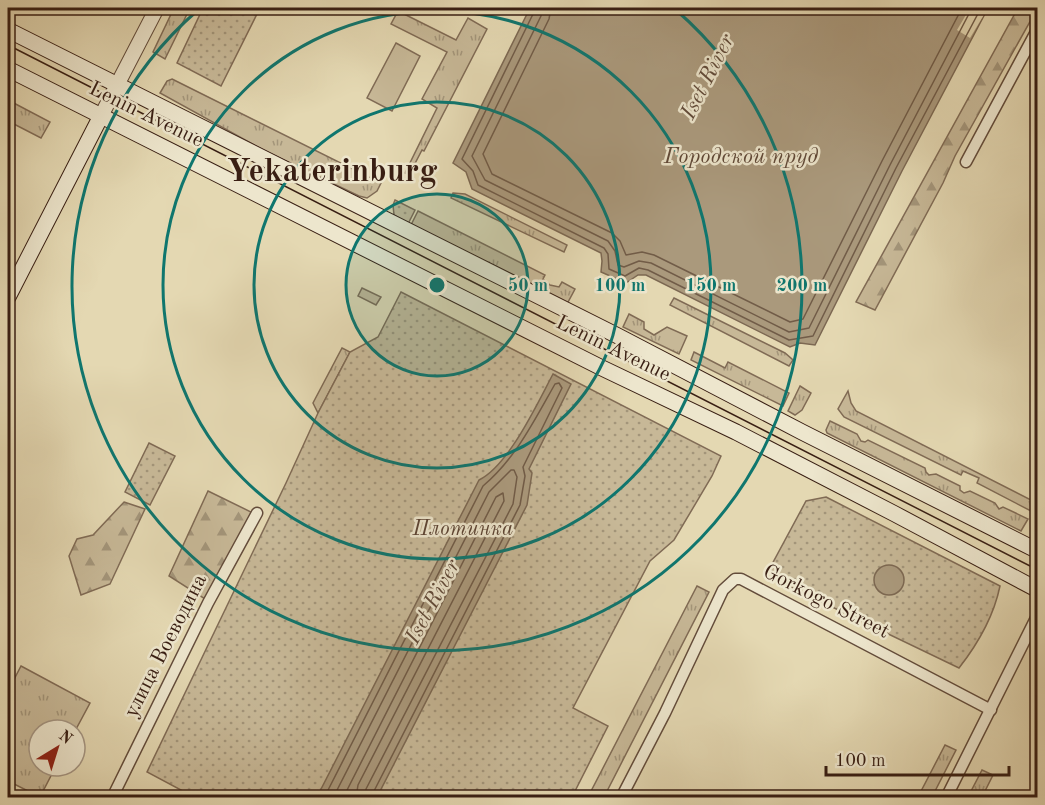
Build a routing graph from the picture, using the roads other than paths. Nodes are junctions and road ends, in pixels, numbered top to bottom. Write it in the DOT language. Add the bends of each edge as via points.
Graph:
graph roads {
  1 [pos="157,8"];
  2 [pos="1038,28"];
  3 [pos="8,30"];
  4 [pos="8,69"];
  5 [pos="117,85"];
  6 [pos="101,116"];
  7 [pos="966,162"];
  8 [pos="8,297"];
  9 [pos="257,513"];
  10 [pos="1038,551"];
  11 [pos="1038,590"];
  12 [pos="1038,614"];
  13 [pos="991,710"];
  14 [pos="112,798"];
  15 [pos="621,798"];
  16 [pos="946,798"];
  1 -- 5 [label="street"];
  2 -- 7 [label="street"];
  3 -- 5 [label="main road, Lenin Avenue"];
  4 -- 6 [label="main road, Lenin Avenue"];
  5 -- 6 [label="street"];
  5 -- 10 [label="main road, Lenin Avenue"];
  6 -- 8 [label="main road"];
  6 -- 11 [label="main road, Lenin Avenue" via="778,454"];
  9 -- 14 [label="street, улица Воеводина"];
  12 -- 13 [label="street"];
  13 -- 15 [label="street, Gorkogo Street" via="741,579 731,581 723,590"];
  13 -- 16 [label="street"];
}
